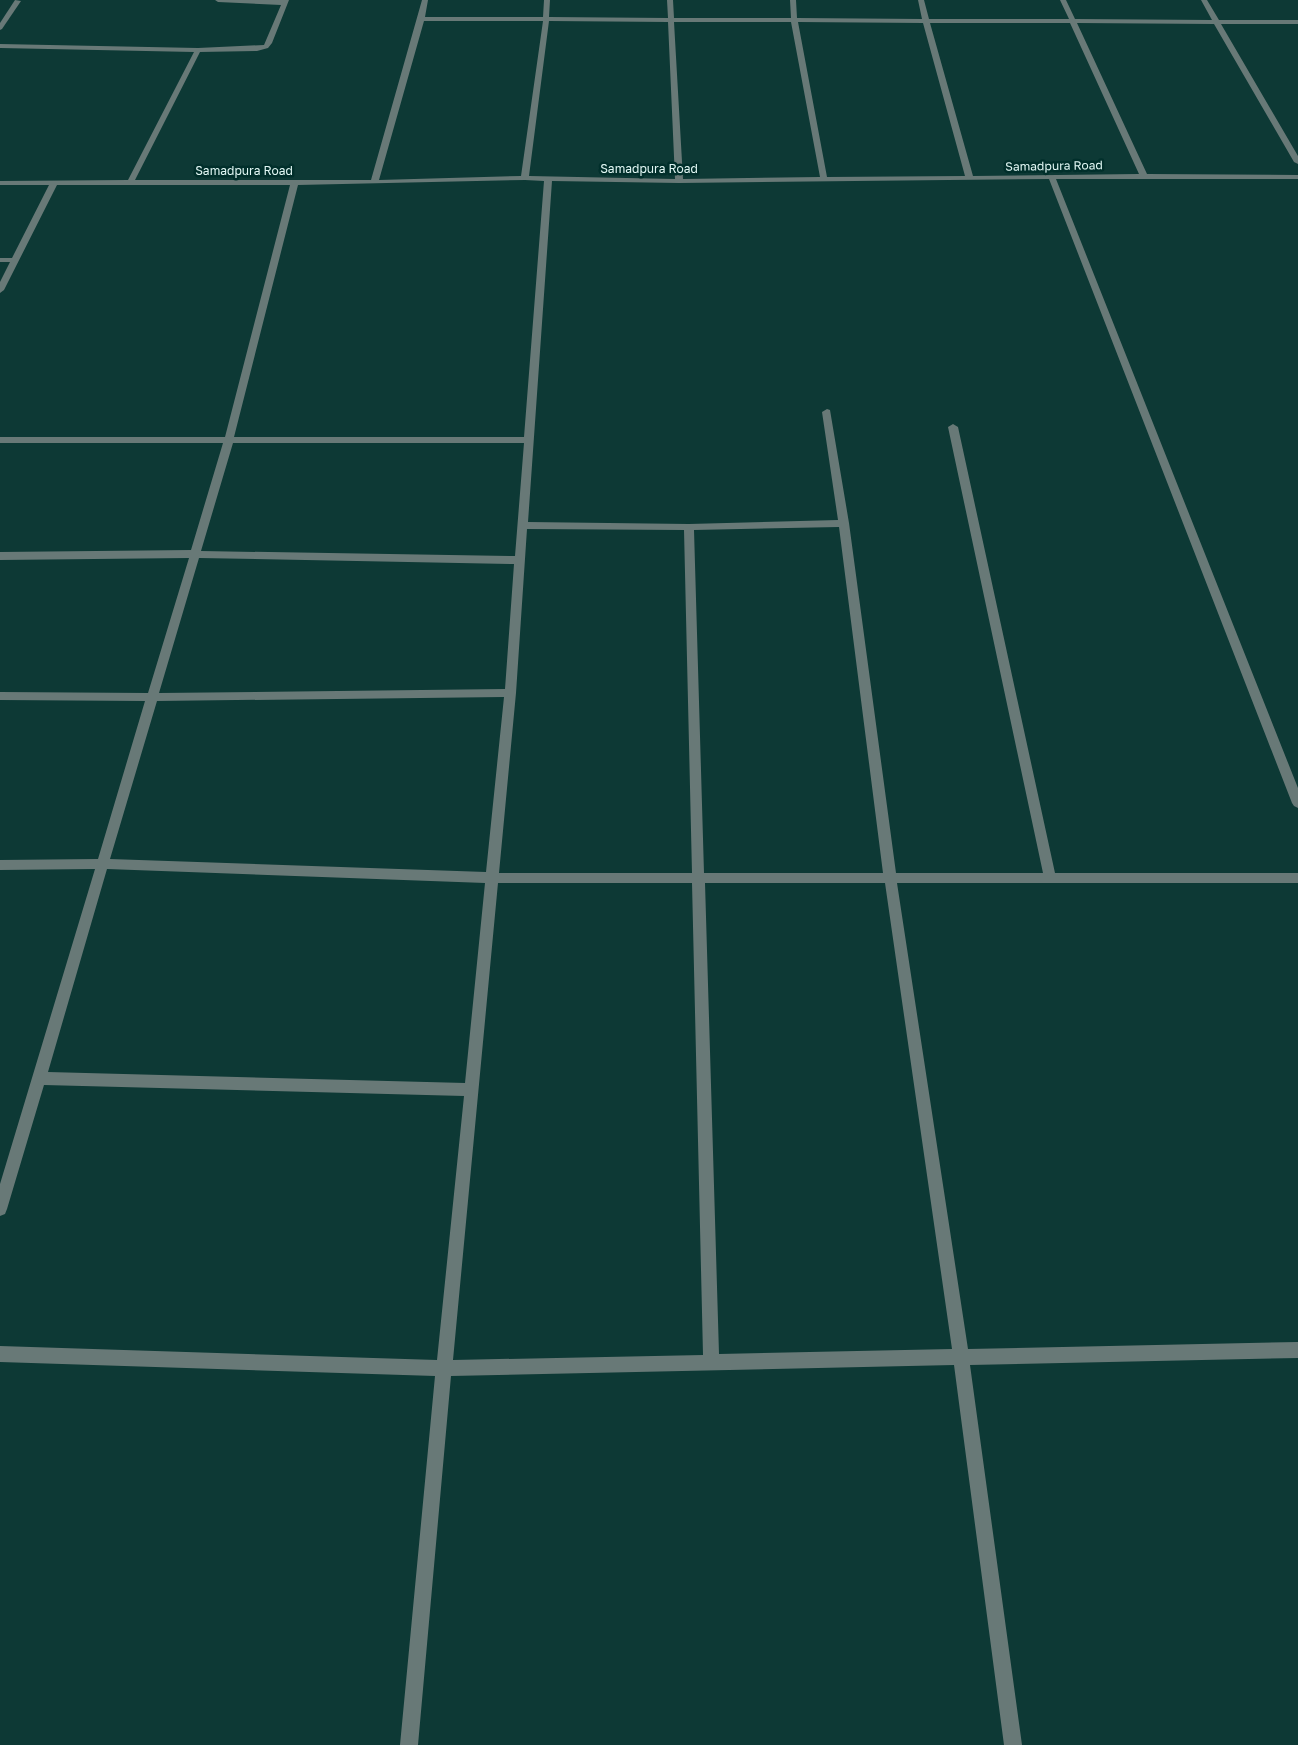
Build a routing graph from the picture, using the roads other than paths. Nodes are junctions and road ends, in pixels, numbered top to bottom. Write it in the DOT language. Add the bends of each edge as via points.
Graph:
graph roads {
  1 [pos="218,0"];
  2 [pos="425,0"];
  3 [pos="546,0"];
  4 [pos="670,0"];
  5 [pos="793,0"];
  6 [pos="922,0"];
  7 [pos="1063,0"];
  8 [pos="1204,0"];
  9 [pos="18,1"];
  10 [pos="285,2"];
  11 [pos="421,19"];
  12 [pos="546,20"];
  13 [pos="670,21"];
  14 [pos="794,21"];
  15 [pos="926,21"];
  16 [pos="1073,21"];
  17 [pos="1217,22"];
  18 [pos="1298,22"];
  19 [pos="0,28"];
  20 [pos="0,46"];
  21 [pos="198,50"];
  22 [pos="1298,162"];
  23 [pos="1144,176"];
  24 [pos="1298,177"];
  25 [pos="525,178"];
  26 [pos="1052,178"];
  27 [pos="548,179"];
  28 [pos="824,179"];
  29 [pos="970,179"];
  30 [pos="679,181"];
  31 [pos="295,182"];
  32 [pos="374,182"];
  33 [pos="0,183"];
  34 [pos="54,183"];
  35 [pos="130,183"];
  36 [pos="0,260"];
  37 [pos="15,260"];
  38 [pos="0,290"];
  39 [pos="827,412"];
  40 [pos="953,427"];
  41 [pos="229,439"];
  42 [pos="0,440"];
  43 [pos="529,440"];
  44 [pos="844,524"];
  45 [pos="522,525"];
  46 [pos="689,527"];
  47 [pos="195,554"];
  48 [pos="0,556"];
  49 [pos="520,560"];
  50 [pos="510,693"];
  51 [pos="0,696"];
  52 [pos="152,697"];
  53 [pos="1298,803"];
  54 [pos="103,864"];
  55 [pos="0,865"];
  56 [pos="493,878"];
  57 [pos="698,878"];
  58 [pos="890,878"];
  59 [pos="1050,878"];
  60 [pos="1298,878"];
  61 [pos="39,1078"];
  62 [pos="471,1090"];
  63 [pos="0,1209"];
  64 [pos="1298,1350"];
  65 [pos="0,1354"];
  66 [pos="961,1357"];
  67 [pos="710,1363"];
  68 [pos="444,1368"];
  69 [pos="409,1745"];
  70 [pos="1013,1745"];
  1 -- 10 [label="street"];
  2 -- 11 [label="street"];
  3 -- 12 [label="street"];
  4 -- 13 [label="street"];
  5 -- 14 [label="street"];
  6 -- 15 [label="street"];
  7 -- 16 [label="street"];
  8 -- 17 [label="street"];
  9 -- 19 [label="street"];
  10 -- 21 [label="street" via="266,47"];
  11 -- 12 [label="street"];
  11 -- 32 [label="street"];
  12 -- 13 [label="street"];
  12 -- 25 [label="street"];
  13 -- 14 [label="street"];
  13 -- 30 [label="street"];
  14 -- 15 [label="street"];
  14 -- 28 [label="street"];
  15 -- 16 [label="street"];
  15 -- 29 [label="street"];
  16 -- 17 [label="street"];
  16 -- 23 [label="street"];
  17 -- 18 [label="street"];
  17 -- 22 [label="street"];
  20 -- 21 [label="street"];
  21 -- 35 [label="street"];
  23 -- 24 [label="street, Samadpura Road"];
  23 -- 26 [label="street, Samadpura Road"];
  25 -- 27 [label="street, Samadpura Road"];
  25 -- 32 [label="street, Samadpura Road"];
  26 -- 29 [label="street, Samadpura Road"];
  26 -- 53 [label="street"];
  27 -- 30 [label="street, Samadpura Road"];
  27 -- 43 [label="street"];
  28 -- 29 [label="street, Samadpura Road"];
  28 -- 30 [label="street, Samadpura Road"];
  31 -- 32 [label="street, Samadpura Road"];
  31 -- 35 [label="street, Samadpura Road"];
  31 -- 41 [label="street"];
  33 -- 34 [label="street, Samadpura Road"];
  34 -- 35 [label="street, Samadpura Road"];
  34 -- 37 [label="street"];
  36 -- 37 [label="street"];
  37 -- 38 [label="street"];
  39 -- 44 [label="street"];
  40 -- 59 [label="street"];
  41 -- 42 [label="street"];
  41 -- 43 [label="street"];
  41 -- 47 [label="street"];
  43 -- 45 [label="street"];
  44 -- 46 [label="street"];
  44 -- 58 [label="street"];
  45 -- 46 [label="street"];
  45 -- 49 [label="street"];
  46 -- 57 [label="street"];
  47 -- 48 [label="street"];
  47 -- 49 [label="street"];
  47 -- 52 [label="street"];
  49 -- 50 [label="street"];
  50 -- 52 [label="street"];
  50 -- 56 [label="street"];
  51 -- 52 [label="street"];
  52 -- 54 [label="street"];
  54 -- 55 [label="street"];
  54 -- 56 [label="street"];
  54 -- 61 [label="street"];
  56 -- 57 [label="street"];
  56 -- 62 [label="street"];
  57 -- 58 [label="street"];
  57 -- 67 [label="street"];
  58 -- 59 [label="street"];
  58 -- 66 [label="street"];
  59 -- 60 [label="street"];
  61 -- 62 [label="street"];
  61 -- 63 [label="street"];
  62 -- 68 [label="street"];
  64 -- 66 [label="street"];
  65 -- 68 [label="street"];
  66 -- 67 [label="street"];
  66 -- 70 [label="street"];
  67 -- 68 [label="street"];
  68 -- 69 [label="street"];
}
